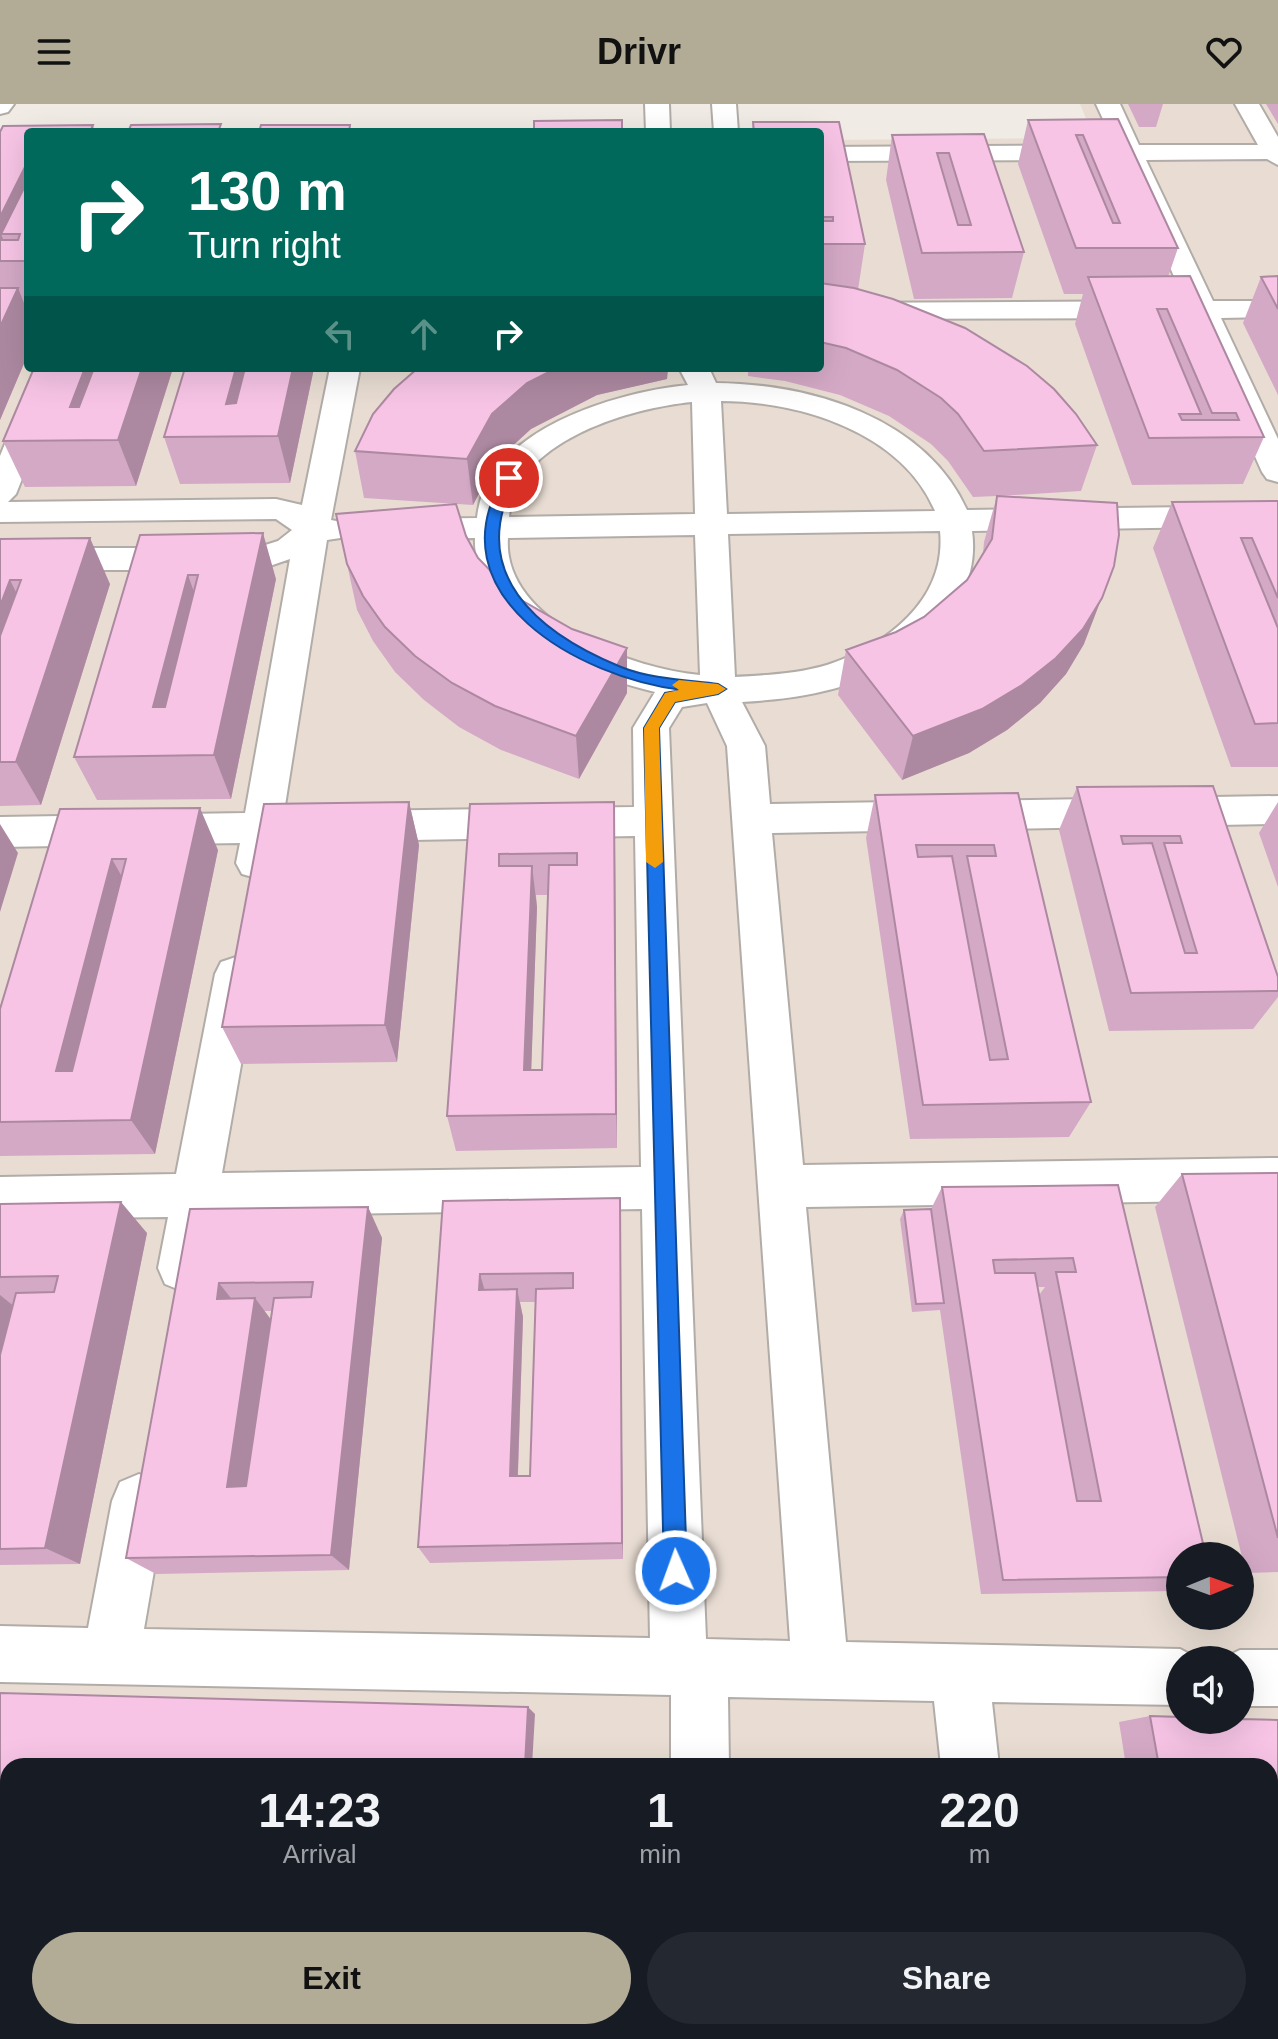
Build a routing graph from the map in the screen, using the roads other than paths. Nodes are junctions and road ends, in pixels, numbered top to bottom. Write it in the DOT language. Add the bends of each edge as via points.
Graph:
graph roads {
  1 [pos="657,104"];
  2 [pos="724,104"];
  3 [pos="1108,104"];
  4 [pos="1247,104"];
  5 [pos="658,128"];
  6 [pos="726,128"];
  7 [pos="1131,153"];
  8 [pos="824,154"];
  9 [pos="1276,155"];
  10 [pos="1203,309"];
  11 [pos="1278,309"];
  12 [pos="824,311"];
  13 [pos="49,372"];
  14 [pos="344,372"];
  15 [pos="706,376"];
  16 [pos="1278,472"];
  17 [pos="0,494"];
  18 [pos="0,512"];
  19 [pos="1278,516"];
  20 [pos="955,521"];
  21 [pos="711,524"];
  22 [pos="491,527"];
  23 [pos="312,530"];
  24 [pos="0,559"];
  25 [pos="718,689"];
  26 [pos="1278,810"];
  27 [pos="751,819"];
  28 [pos="653,821"];
  29 [pos="262,827"];
  30 [pos="0,832"];
  31 [pos="1278,1179"];
  32 [pos="782,1186"];
  33 [pos="664,1188"];
  34 [pos="195,1195"];
  35 [pos="0,1198"];
  36 [pos="176,1302"];
  37 [pos="148,1456"];
  38 [pos="0,1654"];
  39 [pos="111,1656"];
  40 [pos="689,1667"];
  41 [pos="820,1669"];
  42 [pos="960,1672"];
  43 [pos="1166,1677"];
  44 [pos="1254,1678"];
  45 [pos="1278,1678"];
  46 [pos="699,1758"];
  47 [pos="969,1758"];
  1 -- 5 [label="lane"];
  2 -- 6 [label="lane"];
  3 -- 7 [label="lane"];
  4 -- 9 [label="lane"];
  7 -- 8 [label="lane"];
  7 -- 9 [label="lane"];
  7 -- 10 [label="lane"];
  10 -- 11 [label="lane"];
  10 -- 12 [label="lane"];
  10 -- 16 [label="lane"];
  13 -- 17 [label="lane"];
  14 -- 23 [label="lane"];
  15 -- 20 [label="lane" via="869,427 934,479"];
  15 -- 21 [label="lane"];
  15 -- 22 [label="lane" via="568,427 525,458 509,478"];
  18 -- 23 [label="lane" via="276,509 293,513"];
  19 -- 20 [label="lane"];
  20 -- 21 [label="lane"];
  20 -- 25 [label="lane" via="956,568 933,613 913,634 854,668 818,680"];
  21 -- 22 [label="lane"];
  21 -- 25 [label="lane"];
  22 -- 23 [label="lane"];
  22 -- 25 [label="lane" via="497,571 509,595 553,638 617,671 655,682"];
  23 -- 24 [label="lane" via="290,548 258,559"];
  23 -- 29 [label="lane"];
  25 -- 27 [label="lane" via="746,746"];
  25 -- 28 [label="lane" via="670,697 651,728"];
  26 -- 27 [label="lane"];
  27 -- 32 [label="lane"];
  28 -- 29 [label="lane"];
  28 -- 33 [label="lane"];
  29 -- 30 [label="lane"];
  29 -- 34 [label="lane"];
  31 -- 32 [label="lane"];
  32 -- 41 [label="lane"];
  33 -- 34 [label="lane"];
  33 -- 40 [label="lane"];
  34 -- 35 [label="lane"];
  34 -- 36 [label="lane"];
  37 -- 39 [label="lane"];
  38 -- 39 [label="lane"];
  39 -- 40 [label="lane"];
  40 -- 41 [label="lane"];
  40 -- 46 [label="lane"];
  41 -- 42 [label="lane"];
  42 -- 43 [label="lane"];
  42 -- 47 [label="lane"];
  44 -- 45 [label="lane"];
}
